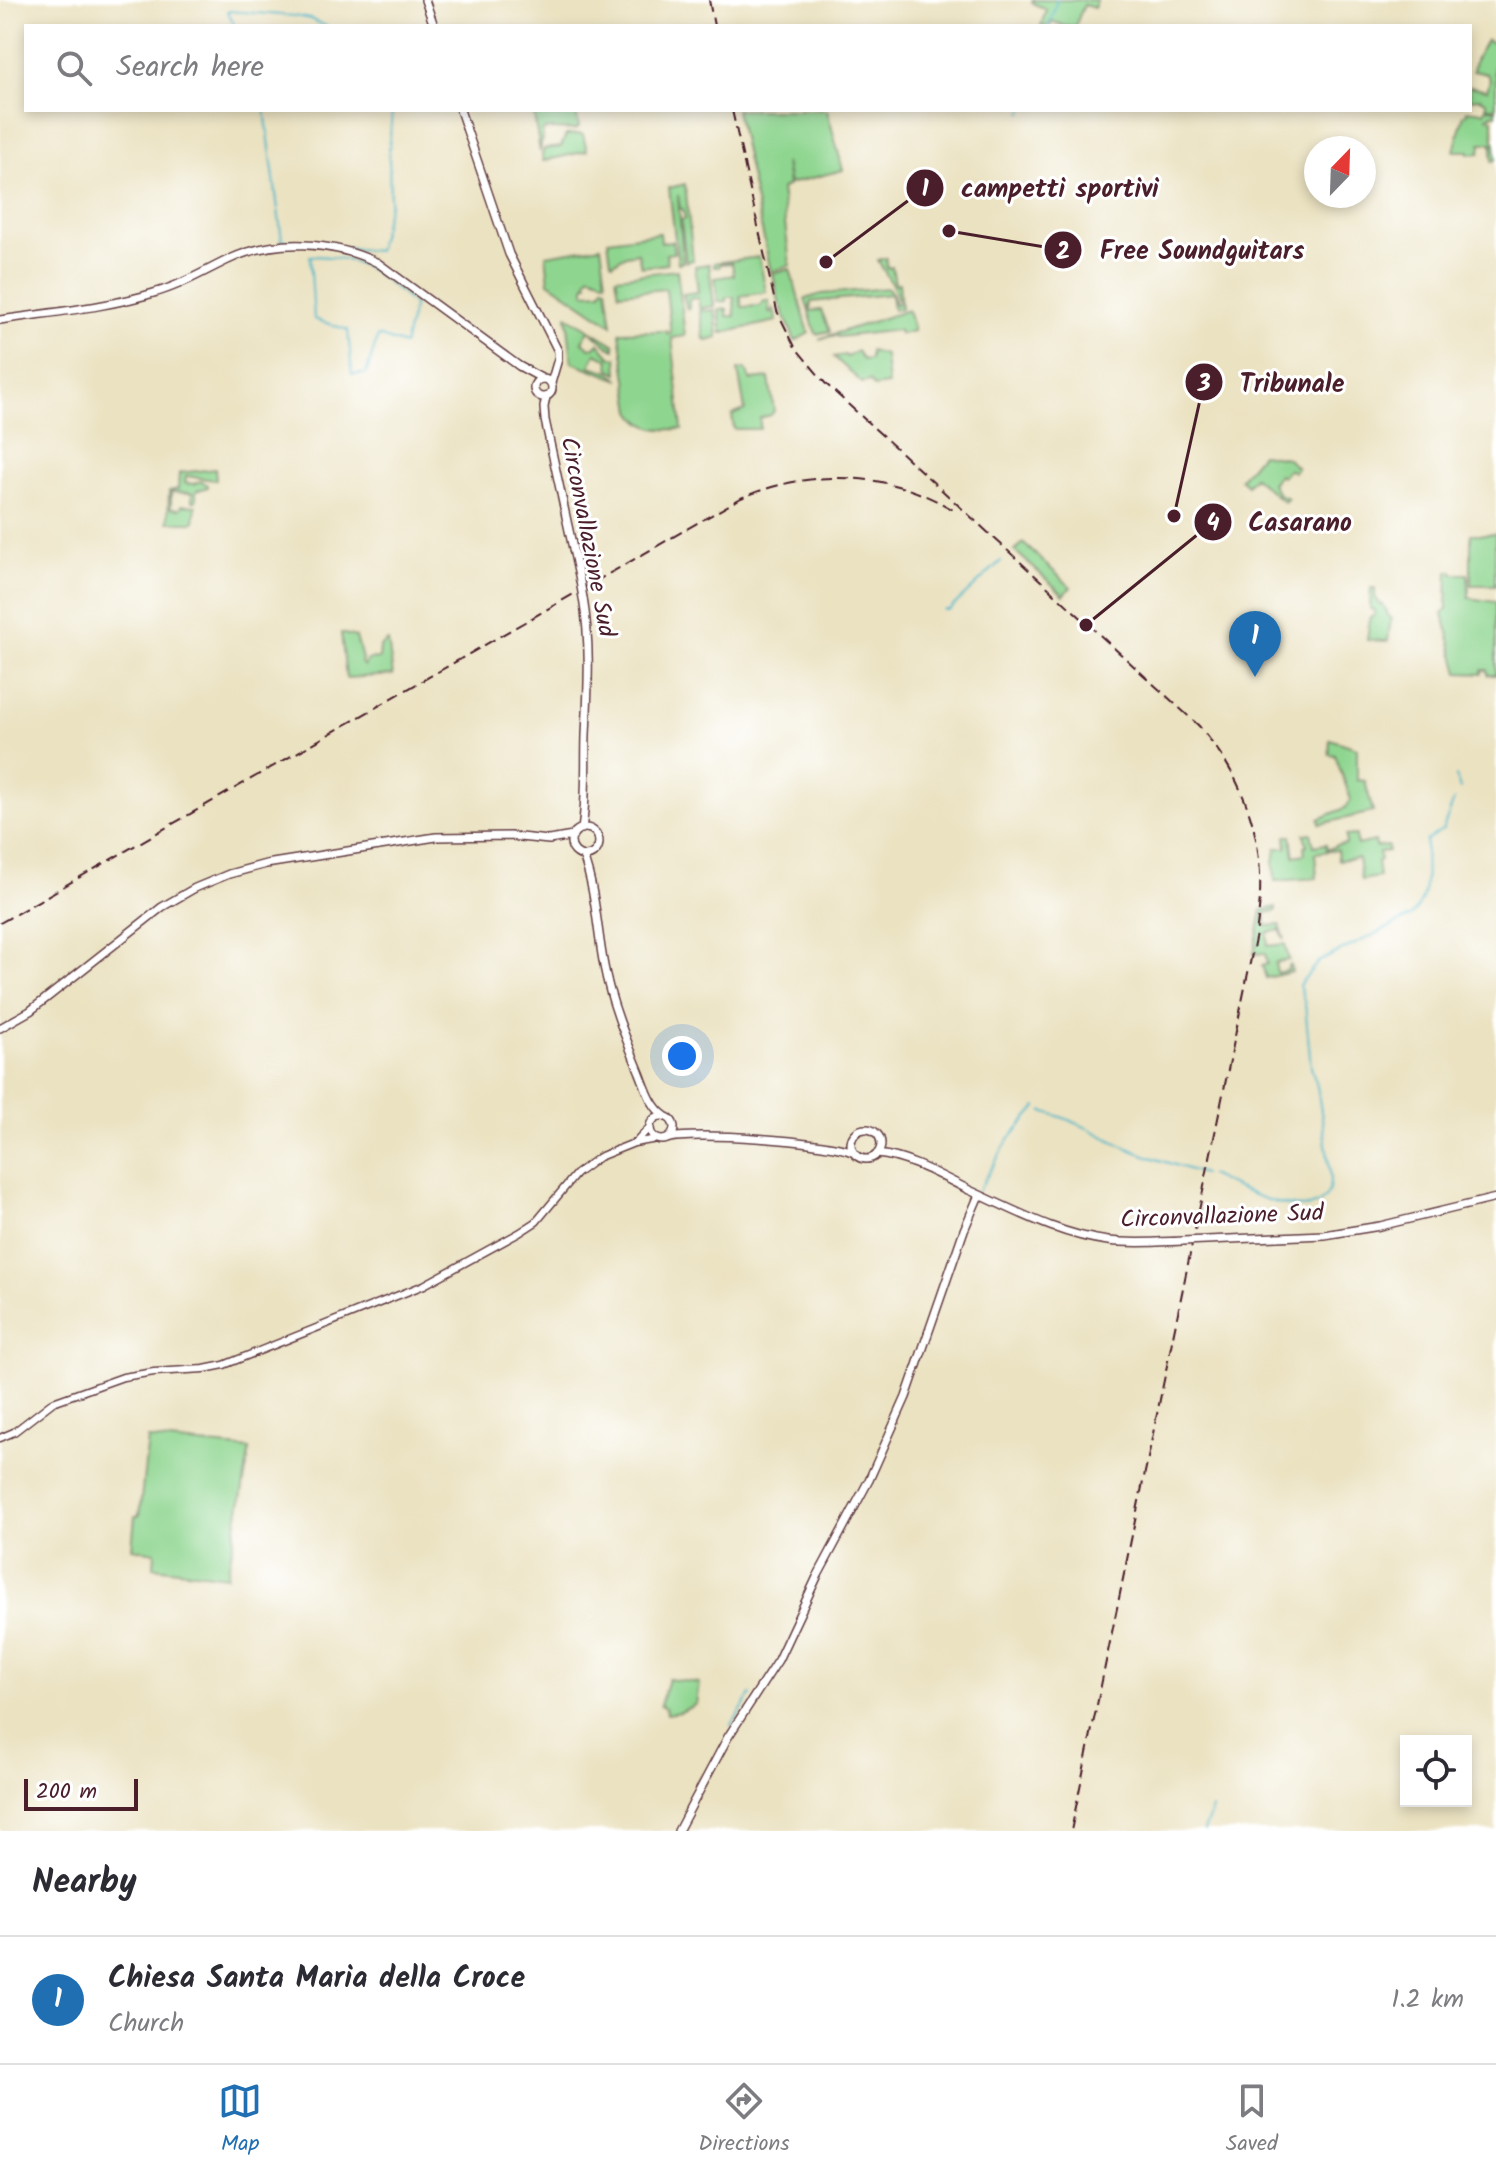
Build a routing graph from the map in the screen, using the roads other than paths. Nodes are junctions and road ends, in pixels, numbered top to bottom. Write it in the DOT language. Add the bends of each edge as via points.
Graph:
graph roads {
  1 [pos="425,0"];
  2 [pos="433,24"];
  3 [pos="461,112"];
  4 [pos="0,320"];
  5 [pos="519,366"];
  6 [pos="546,381"];
  7 [pos="535,391"];
  8 [pos="546,397"];
  9 [pos="545,420"];
  10 [pos="585,801"];
  11 [pos="582,829"];
  12 [pos="592,830"];
  13 [pos="573,836"];
  14 [pos="549,840"];
  15 [pos="572,847"];
  16 [pos="594,852"];
  17 [pos="583,856"];
  18 [pos="590,879"];
  19 [pos="0,1028"];
  20 [pos="649,1095"];
  21 [pos="665,1116"];
  22 [pos="651,1124"];
  23 [pos="674,1125"];
  24 [pos="694,1135"];
  25 [pos="852,1137"];
  26 [pos="657,1139"];
  27 [pos="667,1139"];
  28 [pos="880,1140"];
  29 [pos="634,1143"];
  30 [pos="823,1144"];
  31 [pos="852,1152"];
  32 [pos="877,1154"];
  33 [pos="912,1164"];
  34 [pos="979,1195"];
  35 [pos="1496,1198"];
  36 [pos="1,1436"];
  37 [pos="678,1831"];
  1 -- 2 [label="main road"];
  3 -- 6 [label="main road, Circonvallazione Sud" via="509,254 558,351"];
  4 -- 5 [label="main road" via="145,296 251,251 278,245 342,249 378,263"];
  5 -- 6 [label="main road"];
  5 -- 7 [label="main road"];
  6 -- 7 [label="main road" via="536,384"];
  6 -- 8 [label="main road, Circonvallazione Sud" via="552,391"];
  7 -- 8 [label="main road"];
  7 -- 9 [label="main road"];
  8 -- 9 [label="main road, Circonvallazione Sud"];
  9 -- 10 [label="main road, Circonvallazione Sud, bridge" via="588,639"];
  10 -- 11 [label="main road, Circonvallazione Sud"];
  10 -- 12 [label="main road"];
  11 -- 12 [label="main road"];
  11 -- 13 [label="main road"];
  12 -- 16 [label="main road" via="598,839"];
  13 -- 14 [label="main road"];
  13 -- 15 [label="main road"];
  14 -- 15 [label="main road"];
  14 -- 19 [label="main road" via="436,837 229,874 162,907 30,1011"];
  15 -- 17 [label="main road"];
  16 -- 17 [label="main road"];
  16 -- 18 [label="main road"];
  17 -- 18 [label="main road, Circonvallazione Sud"];
  18 -- 20 [label="main road, Circonvallazione Sud" via="604,968"];
  20 -- 21 [label="main road, Circonvallazione Sud"];
  20 -- 22 [label="main road, Circonvallazione Sud"];
  21 -- 22 [label="main road"];
  21 -- 23 [label="main road, Circonvallazione Sud"];
  22 -- 26 [label="main road, Circonvallazione Sud"];
  22 -- 29 [label="main road"];
  23 -- 24 [label="main road, Circonvallazione Sud"];
  23 -- 27 [label="main road"];
  24 -- 27 [label="main road, Circonvallazione Sud"];
  24 -- 30 [label="main road, Circonvallazione Sud"];
  25 -- 28 [label="main road, Circonvallazione Sud" via="868,1129"];
  25 -- 30 [label="main road, Circonvallazione Sud"];
  25 -- 31 [label="main road"];
  26 -- 27 [label="main road, Circonvallazione Sud"];
  26 -- 29 [label="main road"];
  28 -- 32 [label="main road"];
  28 -- 33 [label="main road, Circonvallazione Sud"];
  29 -- 36 [label="main road" via="584,1168 540,1218 519,1233 424,1285 224,1365 128,1376 88,1389 53,1402"];
  30 -- 31 [label="main road, Circonvallazione Sud"];
  31 -- 32 [label="main road, Circonvallazione Sud" via="863,1159"];
  32 -- 33 [label="main road, Circonvallazione Sud"];
  33 -- 35 [label="main road, Circonvallazione Sud, bridge" via="1042,1223 1077,1235 1140,1243 1324,1235"];
  34 -- 37 [label="main road" via="906,1397 869,1480 778,1660 728,1737"];
}
